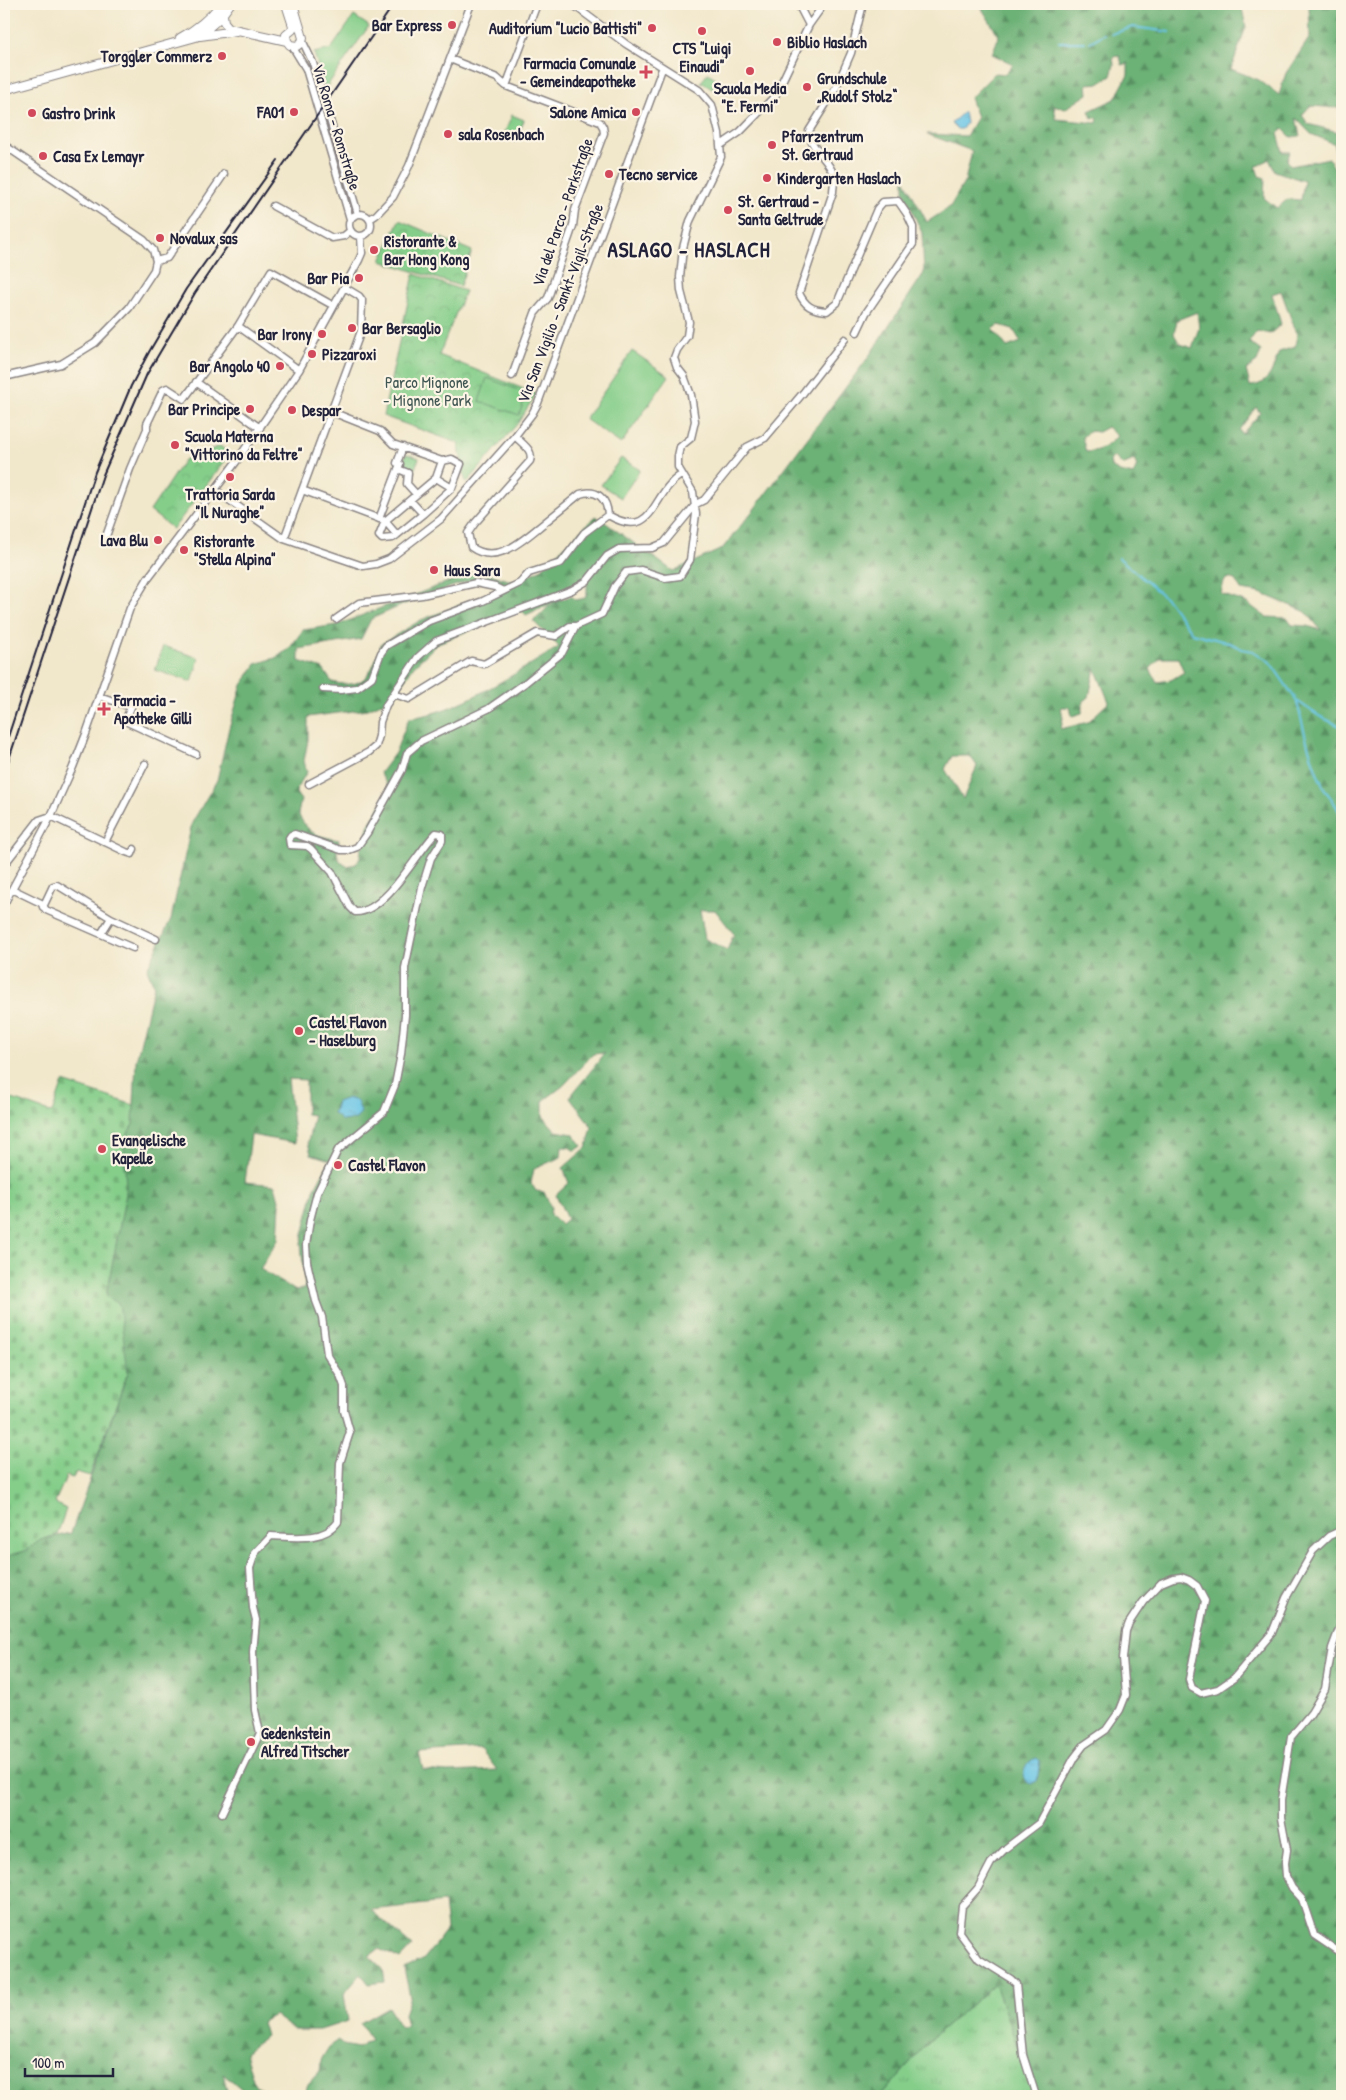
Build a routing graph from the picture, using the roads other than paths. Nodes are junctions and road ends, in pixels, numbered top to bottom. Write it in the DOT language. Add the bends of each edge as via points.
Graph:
graph roads {
  1 [pos="221,4"];
  2 [pos="230,4"];
  3 [pos="286,4"];
  4 [pos="293,4"];
  5 [pos="471,4"];
  6 [pos="537,4"];
  7 [pos="572,4"];
  8 [pos="798,4"];
  9 [pos="824,4"];
  10 [pos="863,4"];
  11 [pos="223,15"];
  12 [pos="809,26"];
  13 [pos="238,30"];
  14 [pos="296,30"];
  15 [pos="196,37"];
  16 [pos="302,40"];
  17 [pos="174,42"];
  18 [pos="290,43"];
  19 [pos="450,60"];
  20 [pos="662,69"];
  21 [pos="506,86"];
  22 [pos="4,90"];
  23 [pos="4,144"];
  24 [pos="721,145"];
  25 [pos="224,174"];
  26 [pos="273,206"];
  27 [pos="358,214"];
  28 [pos="350,219"];
  29 [pos="370,219"];
  30 [pos="350,231"];
  31 [pos="361,237"];
  32 [pos="156,261"];
  33 [pos="344,287"];
  34 [pos="334,306"];
  35 [pos="238,326"];
  36 [pos="857,332"];
  37 [pos="845,339"];
  38 [pos="299,370"];
  39 [pos="512,376"];
  40 [pos="4,377"];
  41 [pos="196,382"];
  42 [pos="332,412"];
  43 [pos="260,428"];
  44 [pos="514,436"];
  45 [pos="403,447"];
  46 [pos="442,461"];
  47 [pos="398,469"];
  48 [pos="682,475"];
  49 [pos="436,478"];
  50 [pos="452,488"];
  51 [pos="216,490"];
  52 [pos="302,490"];
  53 [pos="416,494"];
  54 [pos="410,500"];
  55 [pos="696,504"];
  56 [pos="423,514"];
  57 [pos="608,515"];
  58 [pos="382,520"];
  59 [pos="397,535"];
  60 [pos="284,539"];
  61 [pos="104,542"];
  62 [pos="503,591"];
  63 [pos="336,619"];
  64 [pos="576,626"];
  65 [pos="323,689"];
  66 [pos="394,694"];
  67 [pos="99,696"];
  68 [pos="196,754"];
  69 [pos="145,764"];
  70 [pos="309,784"];
  71 [pos="51,816"];
  72 [pos="105,842"];
  73 [pos="134,849"];
  74 [pos="4,865"];
  75 [pos="12,889"];
  76 [pos="4,904"];
  77 [pos="43,906"];
  78 [pos="110,918"];
  79 [pos="102,934"];
  80 [pos="156,939"];
  81 [pos="132,948"];
  82 [pos="1342,1530"];
  83 [pos="1342,1620"];
  84 [pos="222,1813"];
  85 [pos="1342,1954"];
  86 [pos="1036,2096"];
  1 -- 17 [label="main road" via="198,28"];
  2 -- 11 [label="main road"];
  3 -- 14 [label="main road, Via Roma - Romstraße"];
  4 -- 14 [label="main road, Via Roma - Romstraße"];
  5 -- 19 [label="street"];
  6 -- 21 [label="street"];
  7 -- 20 [label="street"];
  8 -- 12 [label="street"];
  9 -- 12 [label="street"];
  10 -- 36 [label="street" via="851,54 836,88 809,131 813,146 828,162 834,177 799,293 803,303 812,309 827,311 837,303 877,209 882,202 898,201 913,227 913,244 866,313"];
  11 -- 13 [label="main road" via="229,28"];
  11 -- 15 [label="main road"];
  12 -- 24 [label="street" via="775,96 740,132"];
  13 -- 15 [label="main road"];
  13 -- 18 [label="main road"];
  14 -- 16 [label="main road, Via Roma - Romstraße"];
  14 -- 18 [label="main road" via="287,33"];
  15 -- 17 [label="main road"];
  16 -- 18 [label="main road" via="298,45"];
  16 -- 27 [label="street, Via Roma - Romstraße" via="313,63"];
  17 -- 22 [label="main road"];
  18 -- 28 [label="street, Via Roma - Romstraße" via="306,69"];
  19 -- 21 [label="street, Via del Parco - Parkstraße" via="496,78"];
  19 -- 29 [label="street" via="410,166 393,198"];
  20 -- 24 [label="street" via="706,97 712,105"];
  20 -- 44 [label="street, Via San Vigilio - Sankt-Vigil-Straße" via="538,403"];
  21 -- 39 [label="street, Via del Parco - Parkstraße" via="600,122 604,134 575,210 574,226 548,298 535,313"];
  23 -- 32 [label="street" via="144,240 153,250"];
  24 -- 48 [label="street" via="721,157 690,222 683,248 681,291 689,322 687,336 674,358 691,395 695,421 691,438 680,447 678,467"];
  25 -- 32 [label="street" via="167,258"];
  26 -- 30 [label="street" via="332,238"];
  27 -- 28 [label="street"];
  27 -- 29 [label="street"];
  28 -- 30 [label="street"];
  29 -- 31 [label="street" via="371,230"];
  30 -- 31 [label="street"];
  31 -- 33 [label="street" via="362,254"];
  32 -- 40 [label="street" via="129,308 95,344 61,364"];
  33 -- 34 [label="street"];
  33 -- 42 [label="street" via="362,300 361,331"];
  34 -- 35 [label="street" via="271,271"];
  34 -- 38 [label="street"];
  35 -- 38 [label="street"];
  35 -- 41 [label="street"];
  37 -- 55 [label="street" via="765,438 747,447 704,500"];
  38 -- 43 [label="street"];
  41 -- 43 [label="street"];
  41 -- 61 [label="street" via="184,399 167,388 163,390 147,424"];
  42 -- 45 [label="street" via="380,430 393,444"];
  42 -- 52 [label="street"];
  43 -- 51 [label="street"];
  44 -- 57 [label="street" via="531,452 530,461 468,533 471,546 480,553 501,552 516,546 580,494 596,492 604,500"];
  44 -- 60 [label="street, Via San Vigilio - Sankt-Vigil-Straße" via="441,519 389,559 363,566"];
  45 -- 46 [label="street"];
  45 -- 47 [label="street"];
  46 -- 49 [label="street"];
  46 -- 50 [label="street" via="452,459 461,464"];
  47 -- 53 [label="street" via="408,473 407,484"];
  47 -- 58 [label="street"];
  48 -- 55 [label="street" via="693,492"];
  48 -- 57 [label="street" via="667,488 647,518 639,523 618,521"];
  49 -- 50 [label="street"];
  49 -- 53 [label="street"];
  50 -- 56 [label="street"];
  51 -- 60 [label="street"];
  51 -- 67 [label="street" via="148,578 130,608"];
  52 -- 58 [label="street"];
  52 -- 60 [label="street"];
  53 -- 54 [label="street"];
  54 -- 56 [label="street"];
  54 -- 58 [label="street"];
  55 -- 64 [label="street" via="690,560 680,576 665,578 641,570 626,572 615,586 602,614"];
  55 -- 66 [label="street" via="664,543 652,548 619,549 607,556 587,581 572,590 436,641 418,657"];
  56 -- 59 [label="street"];
  57 -- 62 [label="street" via="584,533 560,563 529,573 520,583"];
  58 -- 59 [label="street"];
  58 -- 59 [label="street" via="379,536 382,539"];
  62 -- 63 [label="street" via="476,583 422,595 359,602"];
  62 -- 65 [label="street" via="429,621 386,646 372,677 357,688"];
  64 -- 66 [label="street" via="570,626 556,636 537,633 484,664 471,661 409,699"];
  64 -- 84 [label="street" via="562,653 525,683 488,710 421,741 407,753 381,811 357,847 341,850 295,834 289,838 290,844 311,849 332,872 350,907 363,913 410,870 436,833 442,834 442,841 431,858 422,886 406,968 405,1016 395,1085 384,1112 338,1150 317,1192 306,1245 307,1262 322,1317 326,1354 344,1386 344,1412 350,1432 340,1463 338,1522 320,1536 271,1536 255,1553 250,1568 256,1620 252,1652 260,1733"];
  66 -- 70 [label="street" via="380,722 376,746"];
  67 -- 68 [label="street" via="131,707 125,721"];
  67 -- 71 [label="street"];
  69 -- 72 [label="street"];
  71 -- 72 [label="street"];
  71 -- 74 [label="street" via="39,820"];
  71 -- 75 [label="street"];
  72 -- 73 [label="street" via="132,854"];
  75 -- 76 [label="street"];
  75 -- 77 [label="street"];
  77 -- 78 [label="street" via="53,886 57,885"];
  77 -- 79 [label="street"];
  78 -- 79 [label="street"];
  78 -- 80 [label="street"];
  79 -- 81 [label="street"];
  82 -- 86 [label="street" via="1329,1536 1313,1551 1286,1598 1272,1633 1234,1678 1218,1689 1200,1692 1192,1688 1189,1679 1205,1601 1196,1586 1181,1577 1161,1583 1154,1589 1126,1631 1123,1658 1126,1695 1120,1710 1106,1730 1084,1745 1074,1758 1039,1823 991,1863 978,1888 962,1906 959,1932 979,1959 1016,1984 1023,2054"];
  83 -- 85 [label="street" via="1332,1648 1325,1690 1291,1737 1280,1818 1287,1850 1286,1876 1302,1899 1314,1935"];
}
